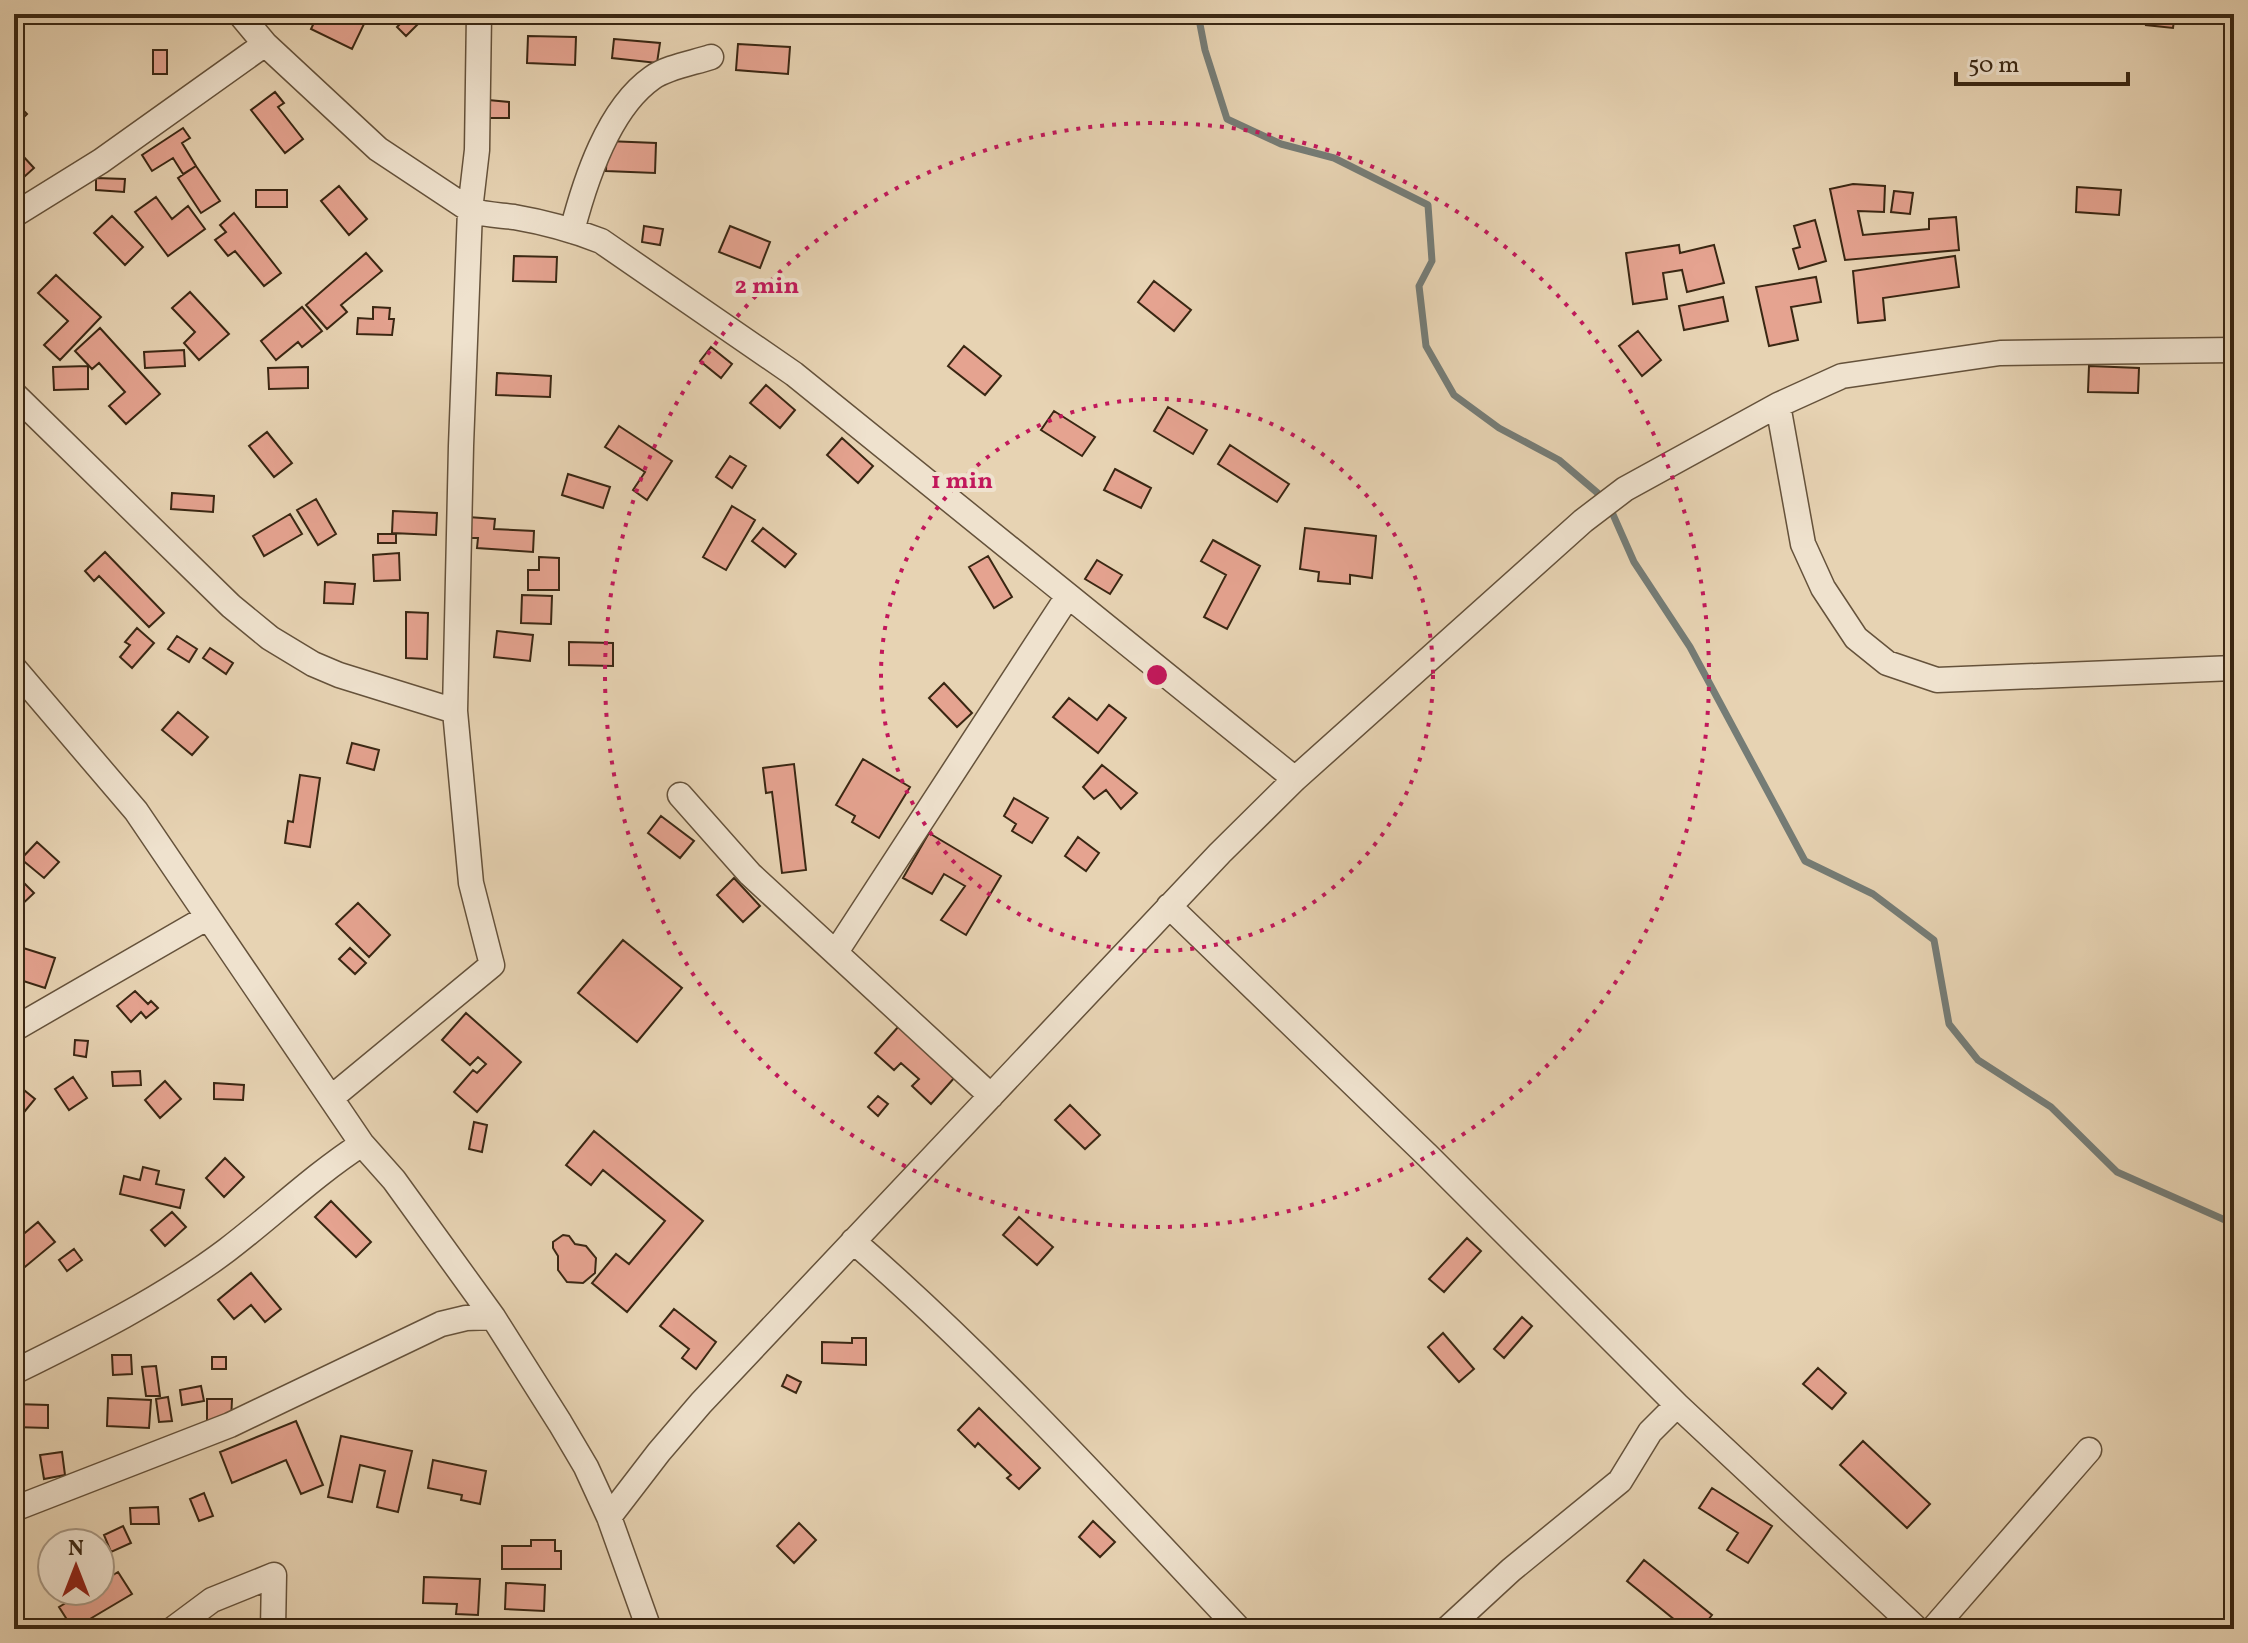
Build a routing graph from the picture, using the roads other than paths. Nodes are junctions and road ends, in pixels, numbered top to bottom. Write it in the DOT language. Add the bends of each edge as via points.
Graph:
graph roads {
  1 [pos="240,14"];
  2 [pos="479,14"];
  3 [pos="265,44"];
  4 [pos="711,57"];
  5 [pos="470,210"];
  6 [pos="14,215"];
  7 [pos="572,231"];
  8 [pos="2234,350"];
  9 [pos="14,394"];
  10 [pos="1778,405"];
  11 [pos="1068,596"];
  12 [pos="14,668"];
  13 [pos="2234,668"];
  14 [pos="455,711"];
  15 [pos="1295,779"];
  16 [pos="680,795"];
  17 [pos="1169,906"];
  18 [pos="208,917"];
  19 [pos="836,952"];
  20 [pos="16,1024"];
  21 [pos="991,1096"];
  22 [pos="331,1098"];
  23 [pos="362,1144"];
  24 [pos="853,1241"];
  25 [pos="493,1317"];
  26 [pos="14,1372"];
  27 [pos="1677,1405"];
  28 [pos="2089,1450"];
  29 [pos="14,1509"];
  30 [pos="609,1517"];
  31 [pos="1234,1627"];
  32 [pos="173,1629"];
  33 [pos="273,1629"];
  34 [pos="649,1629"];
  35 [pos="1447,1629"];
  36 [pos="1917,1629"];
  37 [pos="1933,1629"];
  1 -- 3 [label="street"];
  2 -- 5 [label="street" via="477,150"];
  3 -- 5 [label="street" via="378,149"];
  3 -- 6 [label="street" via="101,161"];
  4 -- 7 [label="street" via="653,77 623,106 605,139"];
  5 -- 7 [label="street"];
  5 -- 14 [label="street"];
  7 -- 11 [label="street" via="622,253 794,374"];
  8 -- 10 [label="street" via="2000,353 1842,376"];
  9 -- 14 [label="street" via="270,638 326,670"];
  10 -- 13 [label="street" via="1803,544 1823,588 1856,638 1887,663 1937,680"];
  10 -- 15 [label="street" via="1625,489 1583,521"];
  11 -- 15 [label="street"];
  11 -- 19 [label="street"];
  12 -- 18 [label="street" via="136,811"];
  14 -- 22 [label="street" via="471,883 492,965"];
  15 -- 17 [label="street"];
  16 -- 19 [label="street" via="750,874"];
  17 -- 21 [label="street"];
  17 -- 27 [label="street"];
  18 -- 20 [label="street"];
  18 -- 22 [label="street"];
  19 -- 21 [label="street"];
  21 -- 24 [label="street"];
  22 -- 23 [label="street"];
  23 -- 25 [label="street"];
  23 -- 26 [label="street" via="226,1251 86,1336"];
  24 -- 30 [label="street" via="701,1403"];
  24 -- 31 [label="street" via="1037,1415"];
  25 -- 29 [label="street" via="441,1324 230,1425"];
  25 -- 30 [label="street" via="586,1467"];
  27 -- 35 [label="street" via="1650,1432 1620,1481"];
  27 -- 36 [label="street"];
  28 -- 37 [label="street"];
  30 -- 34 [label="street"];
  32 -- 33 [label="street" via="212,1600 274,1575"];
}
